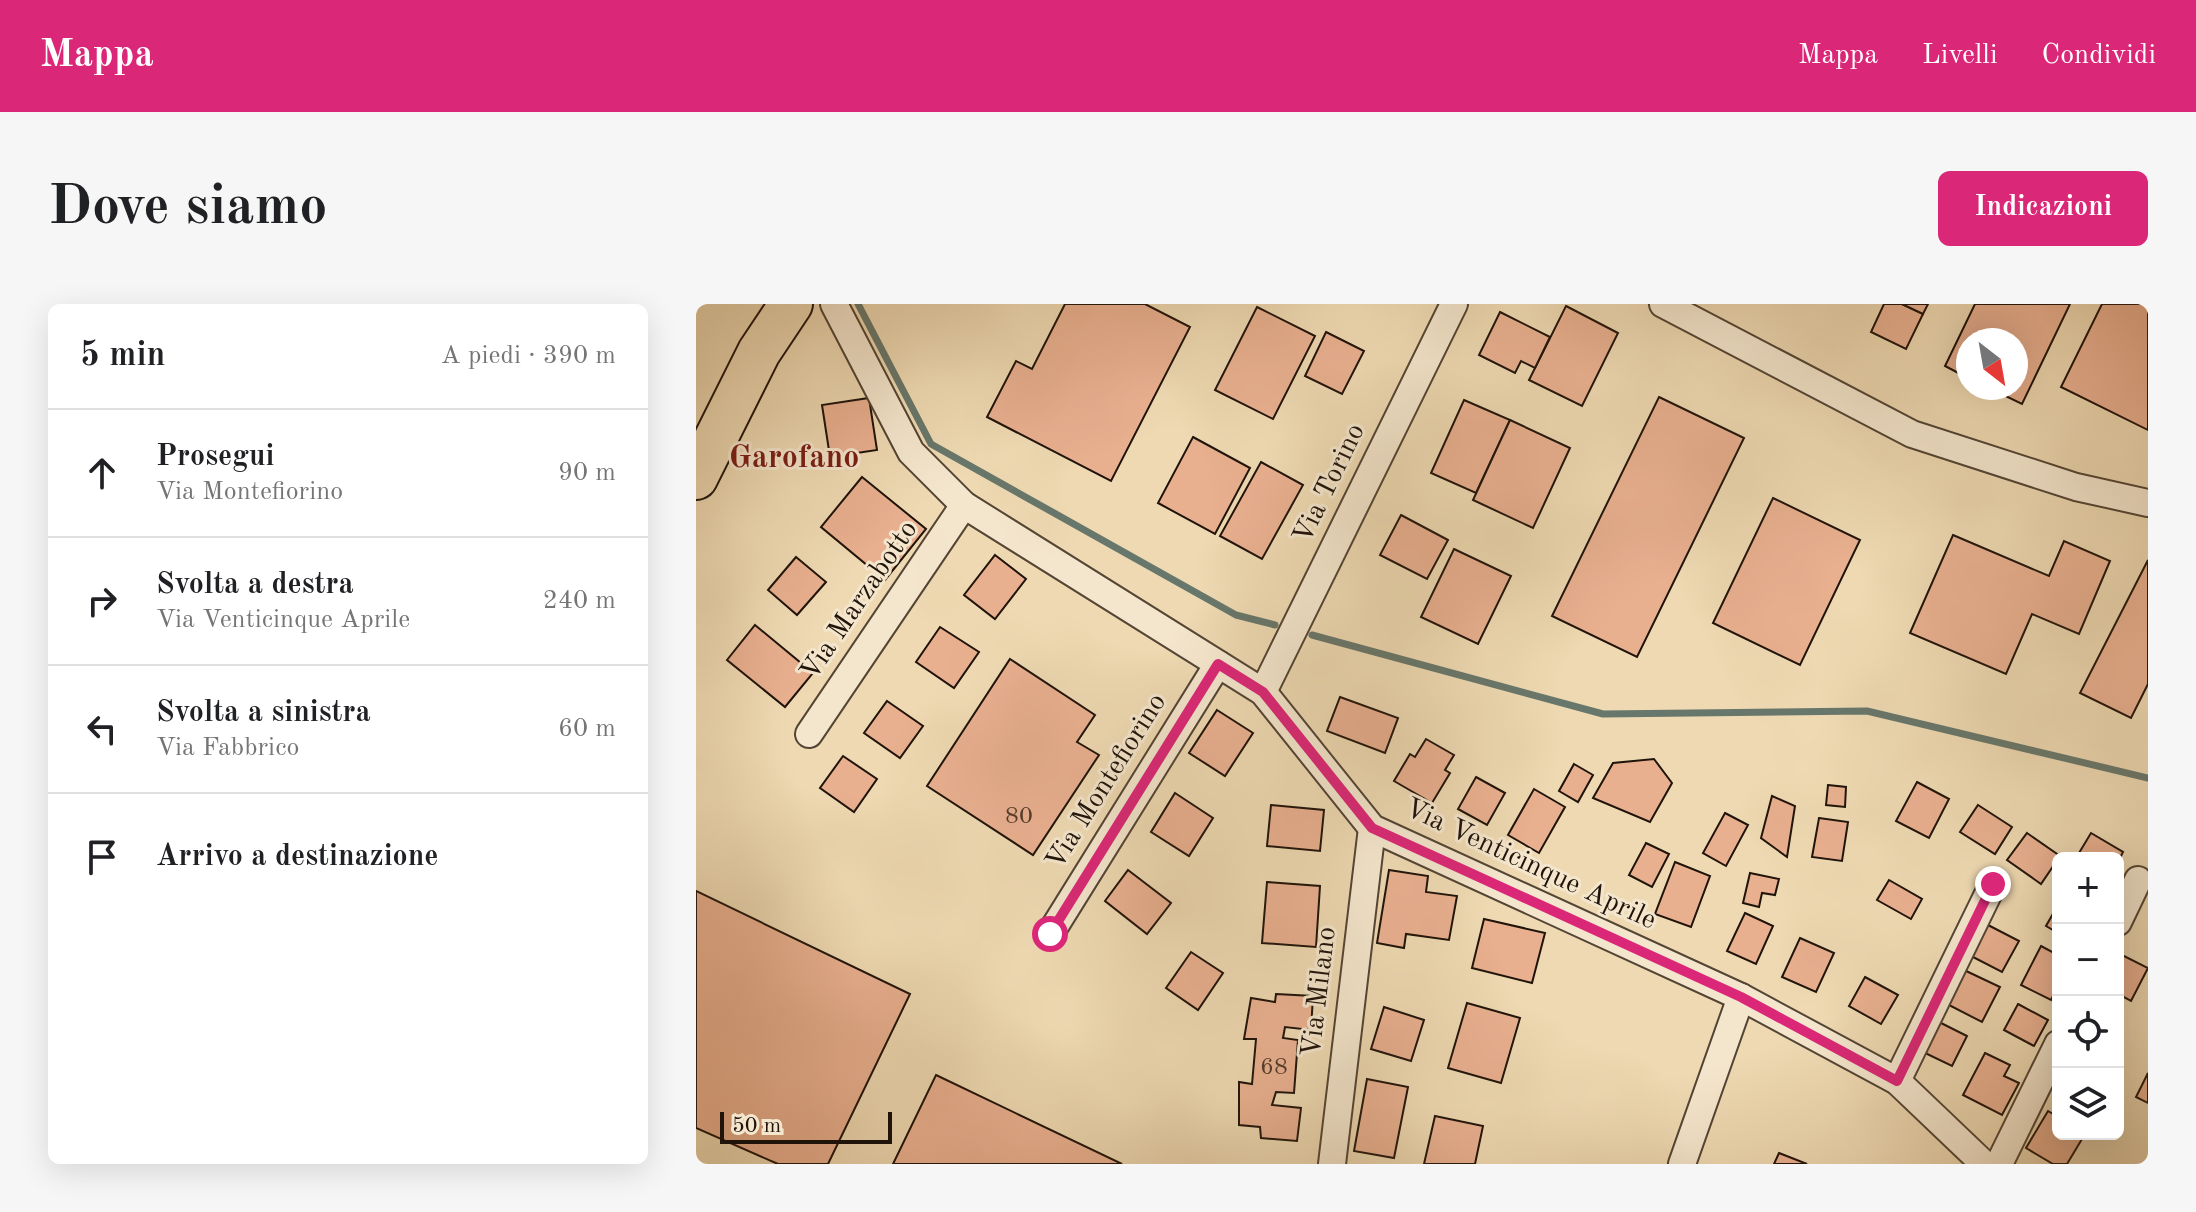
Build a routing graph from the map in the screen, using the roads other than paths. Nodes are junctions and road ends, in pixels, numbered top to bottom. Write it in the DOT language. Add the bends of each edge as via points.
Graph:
graph roads {
  1 [pos="791,304"];
  2 [pos="834,304"];
  3 [pos="1454,304"];
  4 [pos="1663,304"];
  5 [pos="696,478"];
  6 [pos="2148,503"];
  7 [pos="964,505"];
  8 [pos="1218,664"];
  9 [pos="1263,692"];
  10 [pos="809,734"];
  11 [pos="1372,828"];
  12 [pos="2138,880"];
  13 [pos="1993,884"];
  14 [pos="2124,909"];
  15 [pos="1050,934"];
  16 [pos="1741,997"];
  17 [pos="2052,1056"];
  18 [pos="1897,1081"];
  19 [pos="1332,1164"];
  20 [pos="1682,1164"];
  21 [pos="1984,1164"];
  22 [pos="1999,1164"];
  1 -- 5 [label="main road" via="759,352"];
  2 -- 7 [label="street, Via Venticinque Aprile" via="911,452"];
  3 -- 9 [label="street, Via Torino"];
  4 -- 6 [label="street" via="1912,434 2076,487"];
  7 -- 8 [label="street, Via Venticinque Aprile"];
  7 -- 10 [label="street, Via Marzabotto"];
  8 -- 9 [label="street, Via Venticinque Aprile"];
  8 -- 15 [label="street, Via Montefiorino"];
  9 -- 11 [label="street, Via Venticinque Aprile"];
  11 -- 16 [label="street, Via Venticinque Aprile"];
  11 -- 19 [label="street, Via Milano"];
  12 -- 14 [label="street"];
  13 -- 18 [label="street"];
  16 -- 18 [label="street, Via Venticinque Aprile"];
  16 -- 20 [label="street"];
  17 -- 22 [label="street"];
  18 -- 21 [label="street, Via Venticinque Aprile"];
}
